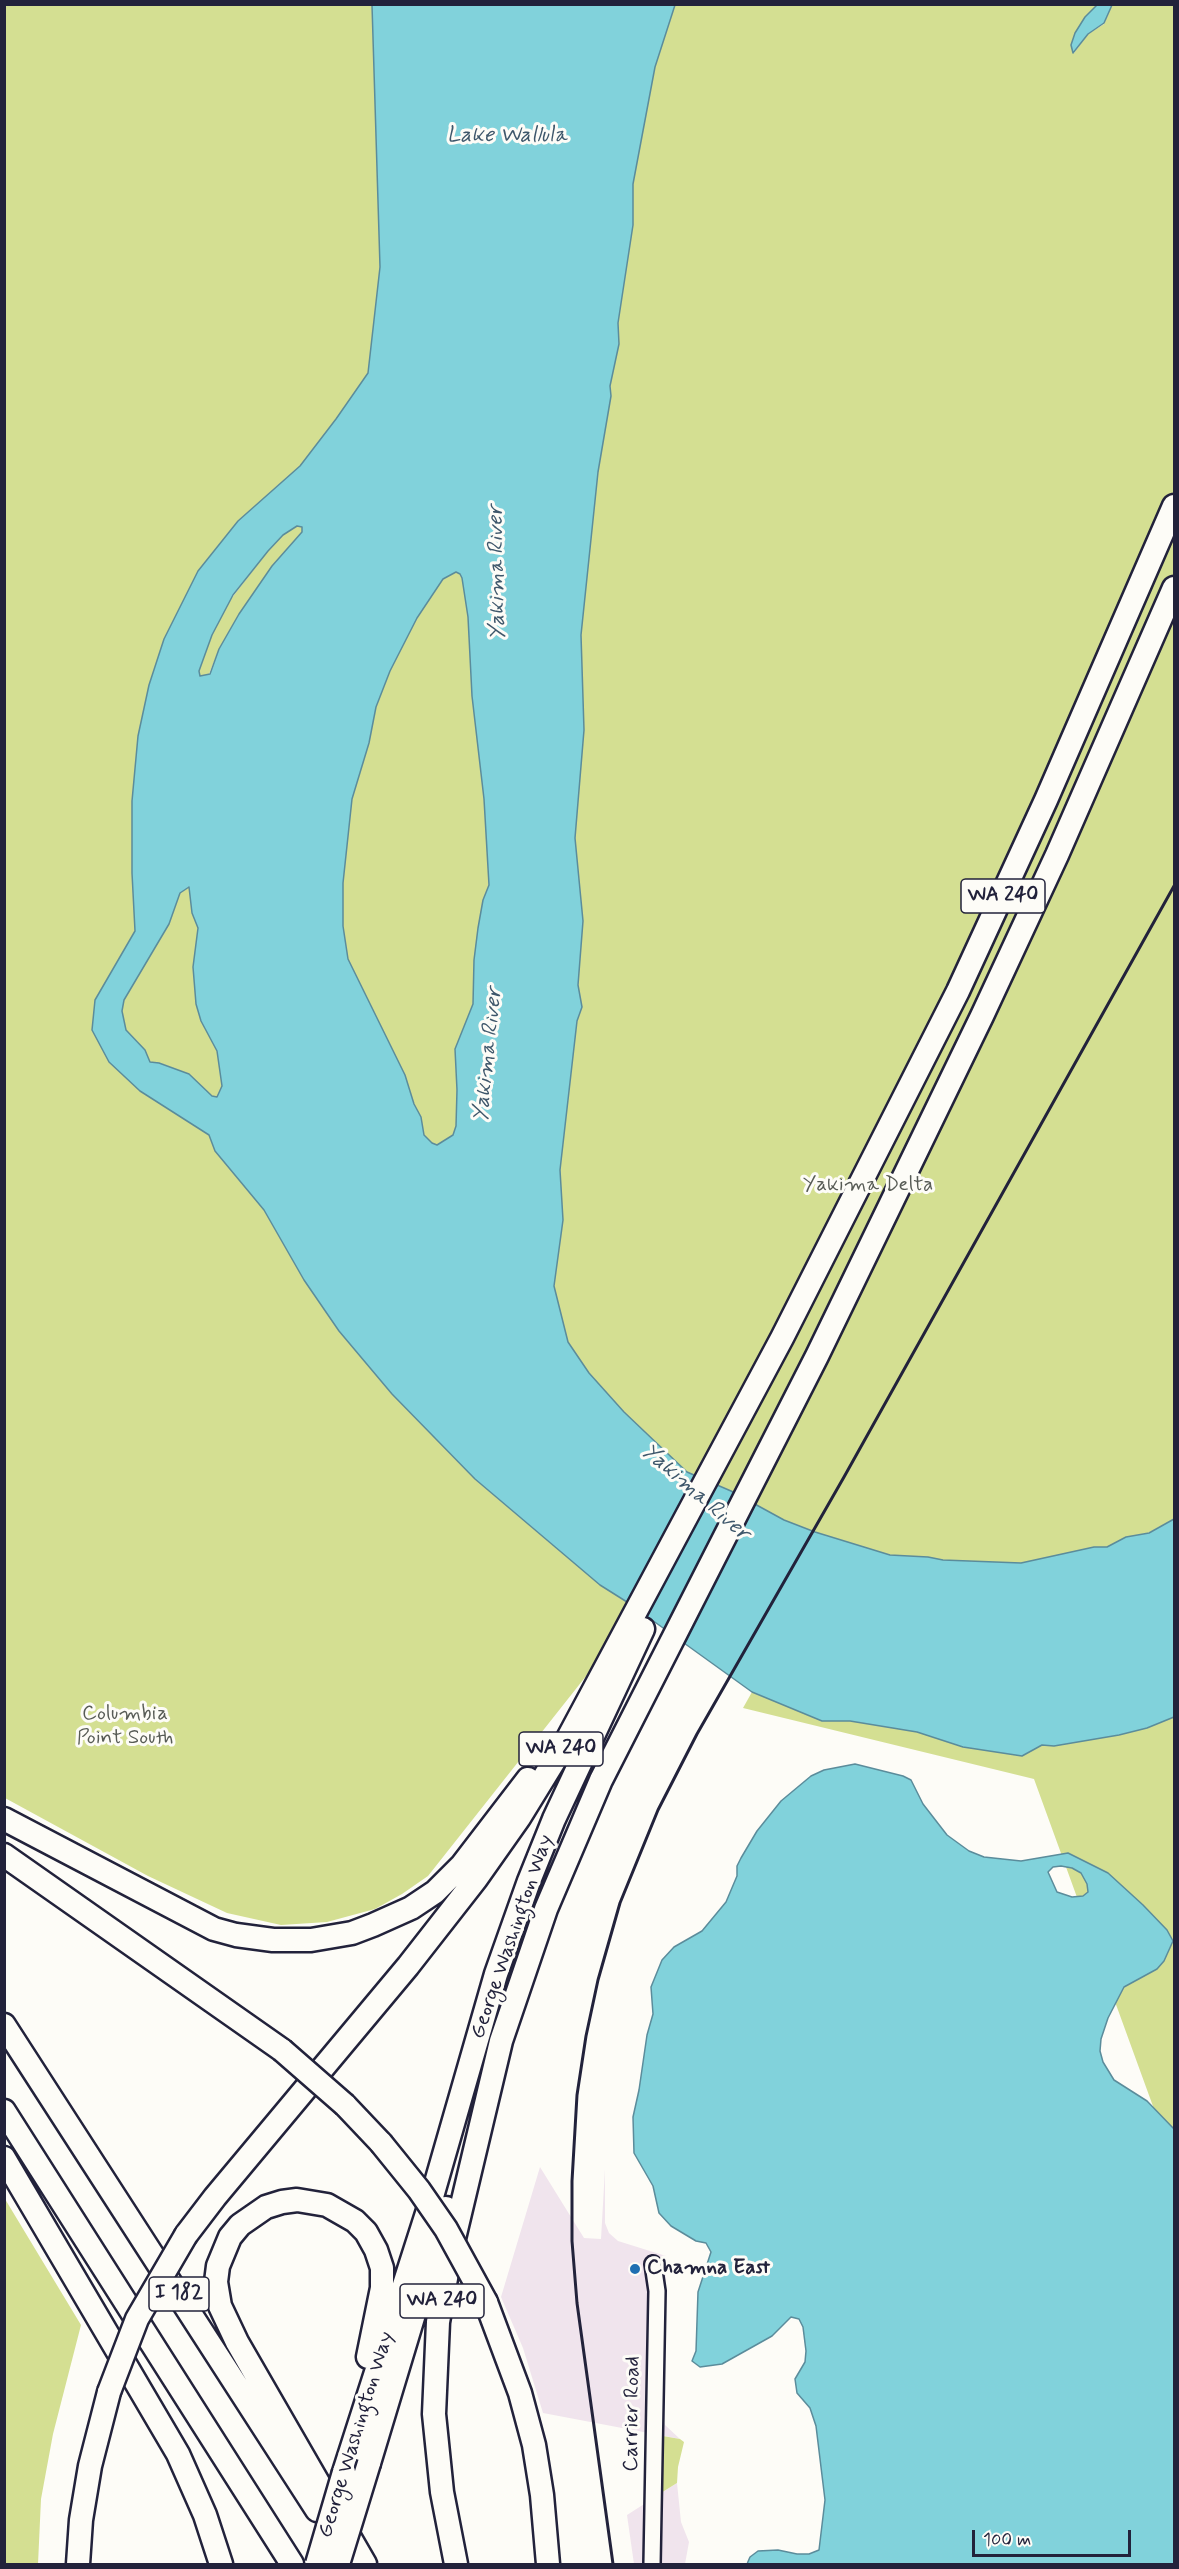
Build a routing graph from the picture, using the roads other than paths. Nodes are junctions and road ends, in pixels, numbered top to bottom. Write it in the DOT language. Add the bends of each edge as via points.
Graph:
graph roads {
  1 [pos="1174,506"];
  2 [pos="1174,588"];
  3 [pos="620,1659"];
  4 [pos="601,1678"];
  5 [pos="4,1819"];
  6 [pos="4,1855"];
  7 [pos="4,2025"];
  8 [pos="501,2042"];
  9 [pos="4,2111"];
  10 [pos="4,2158"];
  11 [pos="653,2264"];
  12 [pos="345,2472"];
  13 [pos="78,2565"];
  14 [pos="221,2565"];
  15 [pos="292,2565"];
  16 [pos="317,2565"];
  17 [pos="338,2565"];
  18 [pos="352,2565"];
  19 [pos="365,2565"];
  20 [pos="456,2565"];
  21 [pos="548,2565"];
  22 [pos="652,2565"];
  1 -- 3 [label="highway, George Washington Way / WA 240" via="958,991"];
  2 -- 8 [label="highway, WA 240" via="977,1026 817,1356 583,1820 546,1909"];
  3 -- 4 [label="highway, WA 240"];
  3 -- 12 [label="highway, George Washington Way" via="529,1881 500,1963 429,2207"];
  4 -- 5 [label="highway" via="462,1865 435,1892 411,1908 352,1933 292,1941 245,1937 214,1929"];
  4 -- 13 [label="highway, WA 240, bridge" via="530,1801 476,1879 221,2190 186,2235 155,2285 108,2392 90,2466"];
  6 -- 21 [label="highway, bridge" via="282,2050 345,2105 408,2175 446,2229 486,2302 520,2393 534,2445"];
  7 -- 18 [label="highway, I 182"];
  8 -- 17 [label="highway, George Washington Way, bridge" via="426,2269"];
  8 -- 20 [label="highway, WA 240" via="438,2322 434,2414 442,2492"];
  9 -- 15 [label="highway, I 182"];
  10 -- 14 [label="highway" via="178,2454 205,2515"];
  11 -- 22 [label="street, Carrier Road" via="657,2291"];
  12 -- 16 [label="highway, George Washington Way, bridge"];
  12 -- 19 [label="highway" via="382,2288 382,2268 366,2232 355,2221 312,2201 282,2202 250,2216 231,2237 218,2266 220,2306"];
}
